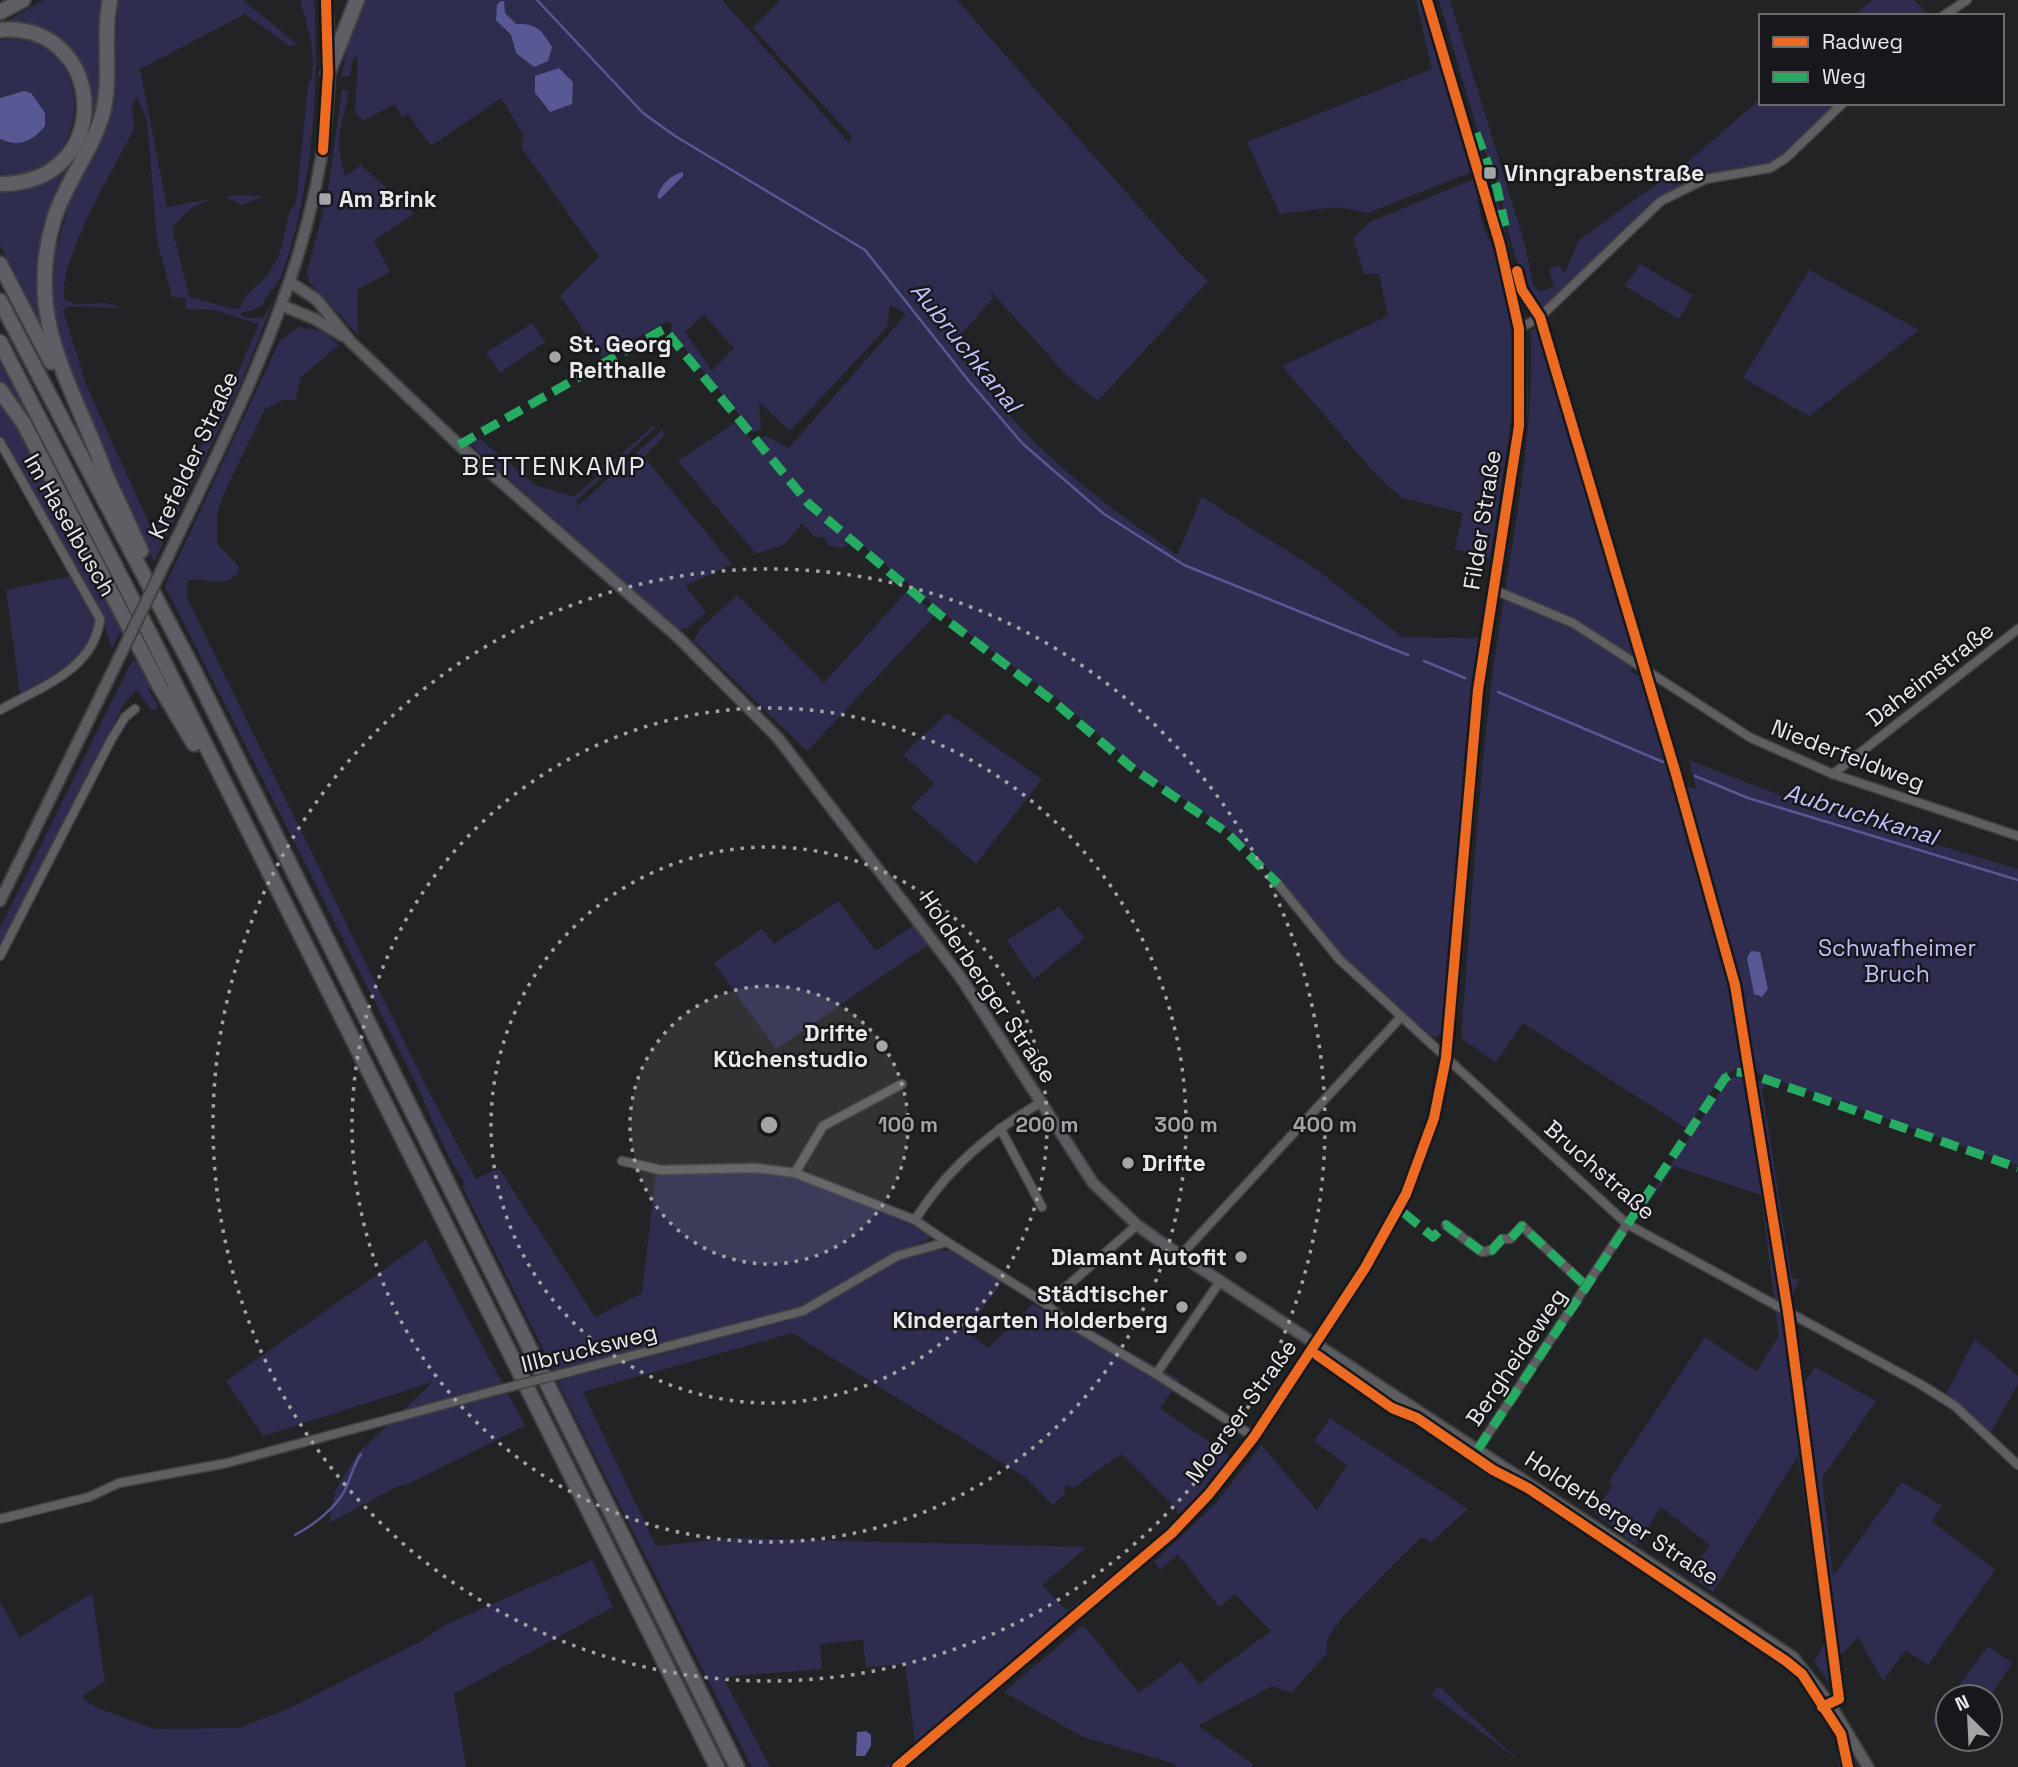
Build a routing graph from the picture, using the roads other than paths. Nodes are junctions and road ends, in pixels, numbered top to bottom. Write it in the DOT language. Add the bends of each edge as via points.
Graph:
graph roads {
  1 [pos="23,0"];
  2 [pos="110,0"];
  3 [pos="326,0"];
  4 [pos="357,0"];
  5 [pos="1427,0"];
  6 [pos="1967,0"];
  7 [pos="0,12"];
  8 [pos="1946,14"];
  9 [pos="0,30"];
  10 [pos="328,73"];
  11 [pos="1841,105"];
  12 [pos="0,184"];
  13 [pos="0,264"];
  14 [pos="291,283"];
  15 [pos="0,301"];
  16 [pos="283,306"];
  17 [pos="1519,330"];
  18 [pos="0,342"];
  19 [pos="351,342"];
  20 [pos="0,390"];
  21 [pos="0,442"];
  22 [pos="104,470"];
  23 [pos="1492,589"];
  24 [pos="2018,629"];
  25 [pos="194,671"];
  26 [pos="135,709"];
  27 [pos="0,710"];
  28 [pos="1833,774"];
  29 [pos="247,833"];
  30 [pos="2018,836"];
  31 [pos="1278,884"];
  32 [pos="0,901"];
  33 [pos="0,956"];
  34 [pos="1400,1018"];
  35 [pos="1446,1058"];
  36 [pos="902,1084"];
  37 [pos="1040,1103"];
  38 [pos="1000,1128"];
  39 [pos="622,1161"];
  40 [pos="795,1173"];
  41 [pos="1042,1207"];
  42 [pos="915,1220"];
  43 [pos="1627,1224"];
  44 [pos="1137,1225"];
  45 [pos="1446,1225"];
  46 [pos="947,1242"];
  47 [pos="1181,1255"];
  48 [pos="1221,1280"];
  49 [pos="1586,1286"];
  50 [pos="1043,1302"];
  51 [pos="1315,1344"];
  52 [pos="1156,1374"];
  53 [pos="1254,1437"];
  54 [pos="1478,1449"];
  55 [pos="2018,1465"];
  56 [pos="0,1519"];
  57 [pos="717,1767"];
  58 [pos="737,1767"];
  59 [pos="897,1767"];
  60 [pos="1868,1767"];
  1 -- 7 [label="highway"];
  2 -- 22 [label="highway" via="103,112 55,218 44,298 54,353"];
  3 -- 10 [label="main road, Krefelder Straße"];
  4 -- 10 [label="highway"];
  5 -- 17 [label="street, Filder Straße" via="1500,245"];
  6 -- 8 [label="street"];
  9 -- 12 [label="highway" via="26,32 61,50 80,79 86,111 78,143 52,172 35,181"];
  10 -- 14 [label="main road, Krefelder Straße" via="323,150"];
  11 -- 17 [label="street" via="1770,168 1706,179 1661,201 1540,317"];
  13 -- 22 [label="highway"];
  14 -- 16 [label="main road, Krefelder Straße"];
  14 -- 19 [label="main road, Holderberger Straße" via="316,299"];
  15 -- 25 [label="highway"];
  16 -- 19 [label="main road, Holderberger Straße" via="315,318"];
  16 -- 32 [label="main road, Krefelder Straße, bridge" via="236,416"];
  17 -- 23 [label="street, Filder Straße" via="1519,426"];
  18 -- 29 [label="highway"];
  19 -- 37 [label="main road, Holderberger Straße" via="459,445 680,639 778,738 961,978"];
  20 -- 29 [label="highway" via="24,424 160,687"];
  21 -- 27 [label="street, Im Haselbusch" via="100,619 87,656"];
  22 -- 25 [label="highway"];
  23 -- 28 [label="street, Niederfeldweg" via="1573,623 1751,738"];
  23 -- 35 [label="street, Filder Straße" via="1468,790"];
  24 -- 28 [label="street, Daheimstraße"];
  25 -- 58 [label="highway"];
  26 -- 33 [label="street" via="111,740"];
  28 -- 30 [label="street, Niederfeldweg"];
  29 -- 57 [label="highway"];
  31 -- 34 [label="street, Bruchstraße" via="1339,959"];
  34 -- 35 [label="street, Bruchstraße"];
  34 -- 47 [label="street"];
  35 -- 43 [label="street, Bruchstraße"];
  35 -- 51 [label="street, Moerser Straße" via="1434,1118 1406,1194"];
  36 -- 40 [label="street" via="823,1126"];
  37 -- 38 [label="street"];
  37 -- 44 [label="main road, Holderberger Straße" via="1093,1183"];
  38 -- 41 [label="street"];
  38 -- 42 [label="street" via="941,1181"];
  39 -- 40 [label="street" via="661,1170 756,1168"];
  40 -- 42 [label="street"];
  42 -- 46 [label="street"];
  43 -- 49 [label="street, Bergheideweg"];
  43 -- 55 [label="street, Bruchstraße" via="1920,1384 1955,1406"];
  44 -- 47 [label="main road, Holderberger Straße"];
  44 -- 50 [label="street" via="1056,1296"];
  45 -- 49 [label="street, Bergheideweg" via="1482,1252 1510,1239 1522,1226"];
  46 -- 50 [label="street"];
  46 -- 56 [label="street, Illbrucksweg, bridge" via="897,1256 803,1311 228,1463 119,1483 89,1497"];
  47 -- 48 [label="main road, Holderberger Straße"];
  48 -- 51 [label="main road, Holderberger Straße"];
  48 -- 52 [label="street"];
  49 -- 54 [label="street, Bergheideweg"];
  50 -- 52 [label="street" via="1066,1321"];
  51 -- 53 [label="street, Moerser Straße"];
  51 -- 54 [label="main road, Holderberger Straße"];
  52 -- 53 [label="street"];
  53 -- 59 [label="street, Moerser Straße" via="1172,1533"];
  54 -- 60 [label="main road, Holderberger Straße" via="1793,1657 1824,1695"];
}
